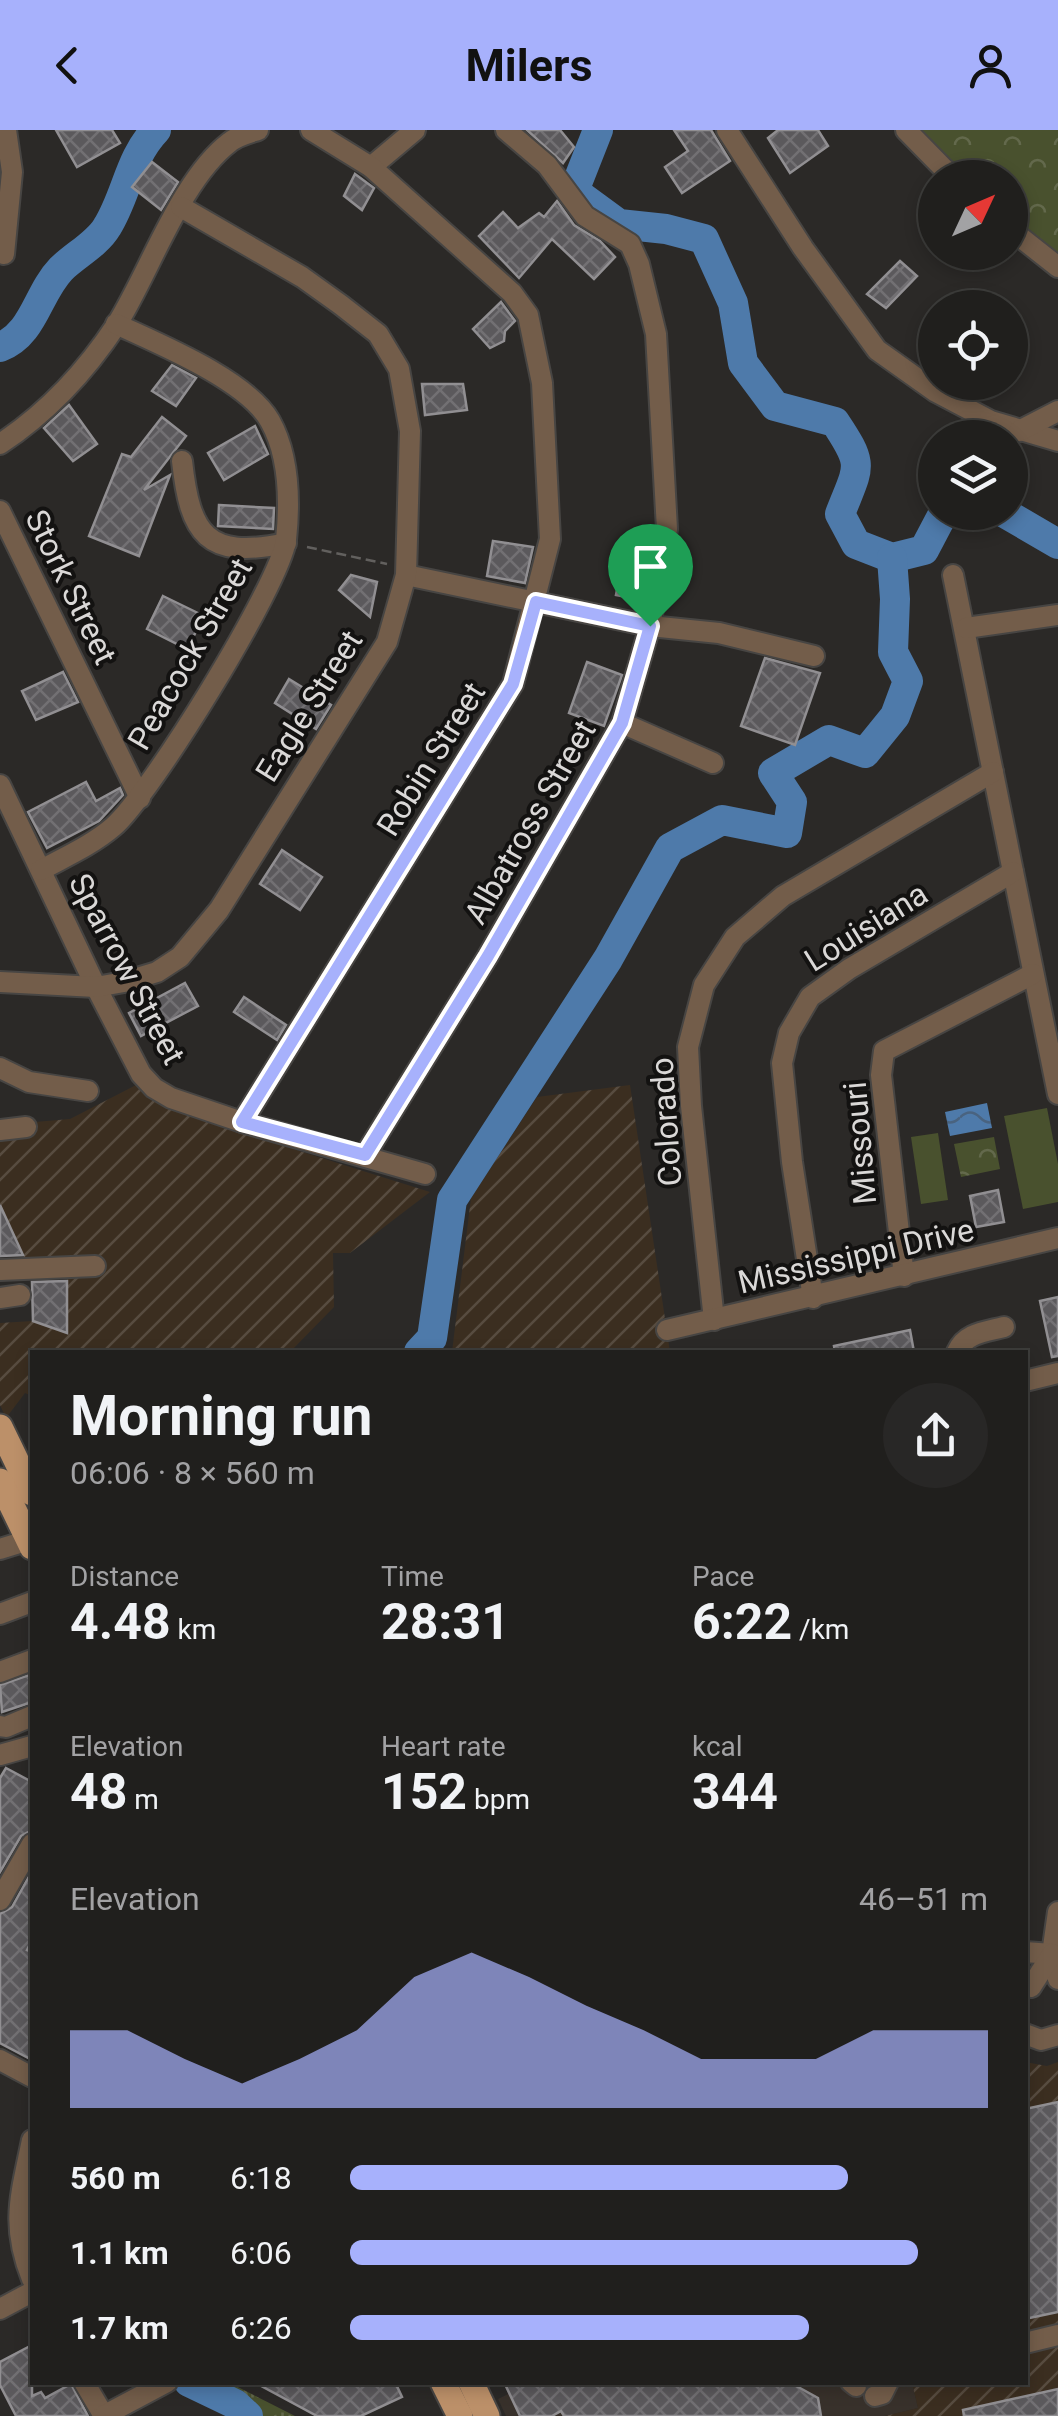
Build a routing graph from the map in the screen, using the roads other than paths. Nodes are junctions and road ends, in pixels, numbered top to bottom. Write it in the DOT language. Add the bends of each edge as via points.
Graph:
graph roads {
  1 [pos="6,130"];
  2 [pos="258,130"];
  3 [pos="311,130"];
  4 [pos="414,130"];
  5 [pos="506,130"];
  6 [pos="906,130"];
  7 [pos="729,131"];
  8 [pos="935,160"];
  9 [pos="371,168"];
  10 [pos="181,206"];
  11 [pos="1028,243"];
  12 [pos="4,254"];
  13 [pos="1058,267"];
  14 [pos="116,324"];
  15 [pos="1058,411"];
  16 [pos="989,420"];
  17 [pos="1028,426"];
  18 [pos="1028,433"];
  19 [pos="1058,441"];
  20 [pos="0,444"];
  21 [pos="182,461"];
  22 [pos="0,511"];
  23 [pos="286,544"];
  24 [pos="406,575"];
  25 [pos="953,575"];
  26 [pos="536,602"];
  27 [pos="1058,615"];
  28 [pos="650,626"];
  29 [pos="966,628"];
  30 [pos="814,656"];
  31 [pos="622,723"];
  32 [pos="713,763"];
  33 [pos="993,772"];
  34 [pos="0,785"];
  35 [pos="140,798"];
  36 [pos="41,870"];
  37 [pos="1013,872"];
  38 [pos="1033,974"];
  39 [pos="0,982"];
  40 [pos="96,986"];
  41 [pos="0,1068"];
  42 [pos="88,1091"];
  43 [pos="1058,1094"];
  44 [pos="242,1122"];
  45 [pos="26,1127"];
  46 [pos="0,1130"];
  47 [pos="365,1155"];
  48 [pos="425,1174"];
  49 [pos="1058,1238"];
  50 [pos="95,1266"];
  51 [pos="0,1270"];
  52 [pos="904,1276"];
  53 [pos="813,1298"];
  54 [pos="714,1320"];
  55 [pos="1004,1327"];
  56 [pos="667,1330"];
  57 [pos="958,1350"];
  58 [pos="1058,1373"];
  59 [pos="1028,1380"];
  60 [pos="0,1426"];
  61 [pos="0,1482"];
  62 [pos="30,1489"];
  63 [pos="30,1542"];
  64 [pos="30,1544"];
  65 [pos="0,1549"];
  66 [pos="30,1603"];
  67 [pos="0,1614"];
  68 [pos="30,1661"];
  69 [pos="0,1672"];
  70 [pos="30,1717"];
  71 [pos="0,1726"];
  72 [pos="30,1746"];
  73 [pos="0,1754"];
  74 [pos="30,1848"];
  75 [pos="0,1900"];
  76 [pos="1058,1912"];
  77 [pos="1028,1952"];
  78 [pos="1052,1954"];
  79 [pos="1058,1979"];
  80 [pos="1028,1989"];
  81 [pos="1058,1991"];
  82 [pos="1028,2036"];
  83 [pos="1057,2036"];
  84 [pos="0,2060"];
  85 [pos="30,2076"];
  86 [pos="30,2150"];
  87 [pos="30,2274"];
  88 [pos="30,2293"];
  89 [pos="0,2309"];
  90 [pos="1058,2335"];
  91 [pos="1028,2343"];
  92 [pos="86,2385"];
  93 [pos="161,2385"];
  94 [pos="444,2385"];
  95 [pos="472,2385"];
  96 [pos="104,2416"];
  97 [pos="460,2416"];
  98 [pos="487,2416"];
  1 -- 12 [label="street" via="12,172"];
  2 -- 10 [label="street" via="232,140"];
  3 -- 9 [label="street, Robin Street"];
  4 -- 9 [label="street"];
  5 -- 28 [label="street, Albatross Street" via="548,166 586,216 630,244 639,264 656,334 667,530"];
  6 -- 8 [label="street"];
  7 -- 16 [label="street" via="802,248 877,350"];
  9 -- 26 [label="street, Robin Street" via="512,293 528,315 542,383 550,539"];
  10 -- 14 [label="street"];
  10 -- 24 [label="street, Eagle Street" via="302,277 378,334 399,369 410,431"];
  11 -- 13 [label="street"];
  14 -- 20 [label="street" via="74,382"];
  14 -- 23 [label="street, Peacock Street" via="236,386 268,418 285,459"];
  15 -- 17 [label="street"];
  18 -- 19 [label="street"];
  21 -- 23 [label="street" via="197,529 221,546"];
  22 -- 35 [label="street, Stork Street"];
  23 -- 35 [label="street, Peacock Street" via="257,610"];
  24 -- 26 [label="street"];
  24 -- 40 [label="street, Eagle Street" via="387,642 218,910 180,957 157,972"];
  25 -- 29 [label="street"];
  26 -- 28 [label="street"];
  26 -- 44 [label="street, Robin Street" via="513,684"];
  27 -- 29 [label="street"];
  28 -- 30 [label="street" via="719,632"];
  28 -- 31 [label="street, Albatross Street"];
  29 -- 33 [label="street"];
  31 -- 32 [label="street"];
  31 -- 47 [label="street, Albatross Street"];
  33 -- 37 [label="street"];
  33 -- 54 [label="street, Colorado" via="782,896 736,937 704,985 688,1047"];
  34 -- 36 [label="street, Sparrow Street"];
  35 -- 36 [label="street, Peacock Street" via="114,827"];
  36 -- 40 [label="street, Sparrow Street"];
  37 -- 38 [label="street"];
  37 -- 53 [label="street, Louisiana" via="810,997 790,1033 782,1063"];
  38 -- 43 [label="street"];
  38 -- 52 [label="street, Missouri" via="884,1052 880,1076"];
  39 -- 40 [label="street, Eagle Street"];
  40 -- 44 [label="street, Sparrow Street" via="154,1088"];
  41 -- 42 [label="street" via="29,1082"];
  44 -- 47 [label="street, Sparrow Street"];
  45 -- 46 [label="street"];
  47 -- 48 [label="street, Sparrow Street"];
  49 -- 52 [label="street, Mississippi Drive"];
  50 -- 51 [label="street"];
  52 -- 53 [label="street, Mississippi Drive"];
  53 -- 54 [label="street, Mississippi Drive"];
  54 -- 56 [label="street, Mississippi Drive"];
  55 -- 57 [label="street" via="970,1336"];
  58 -- 59 [label="street"];
  60 -- 62 [label="main road"];
  61 -- 63 [label="main road"];
  64 -- 65 [label="street"];
  66 -- 67 [label="street"];
  68 -- 69 [label="street"];
  70 -- 71 [label="street"];
  72 -- 73 [label="street"];
  74 -- 75 [label="street"];
  76 -- 78 [label="street"];
  77 -- 78 [label="street"];
  78 -- 79 [label="street"];
  78 -- 80 [label="street"];
  80 -- 81 [label="street"];
  82 -- 83 [label="street"];
  84 -- 85 [label="street"];
  86 -- 87 [label="street" via="18,2210"];
  88 -- 89 [label="street"];
  90 -- 91 [label="street"];
  92 -- 96 [label="street"];
  93 -- 96 [label="street"];
  94 -- 97 [label="main road"];
  95 -- 98 [label="main road"];
}
